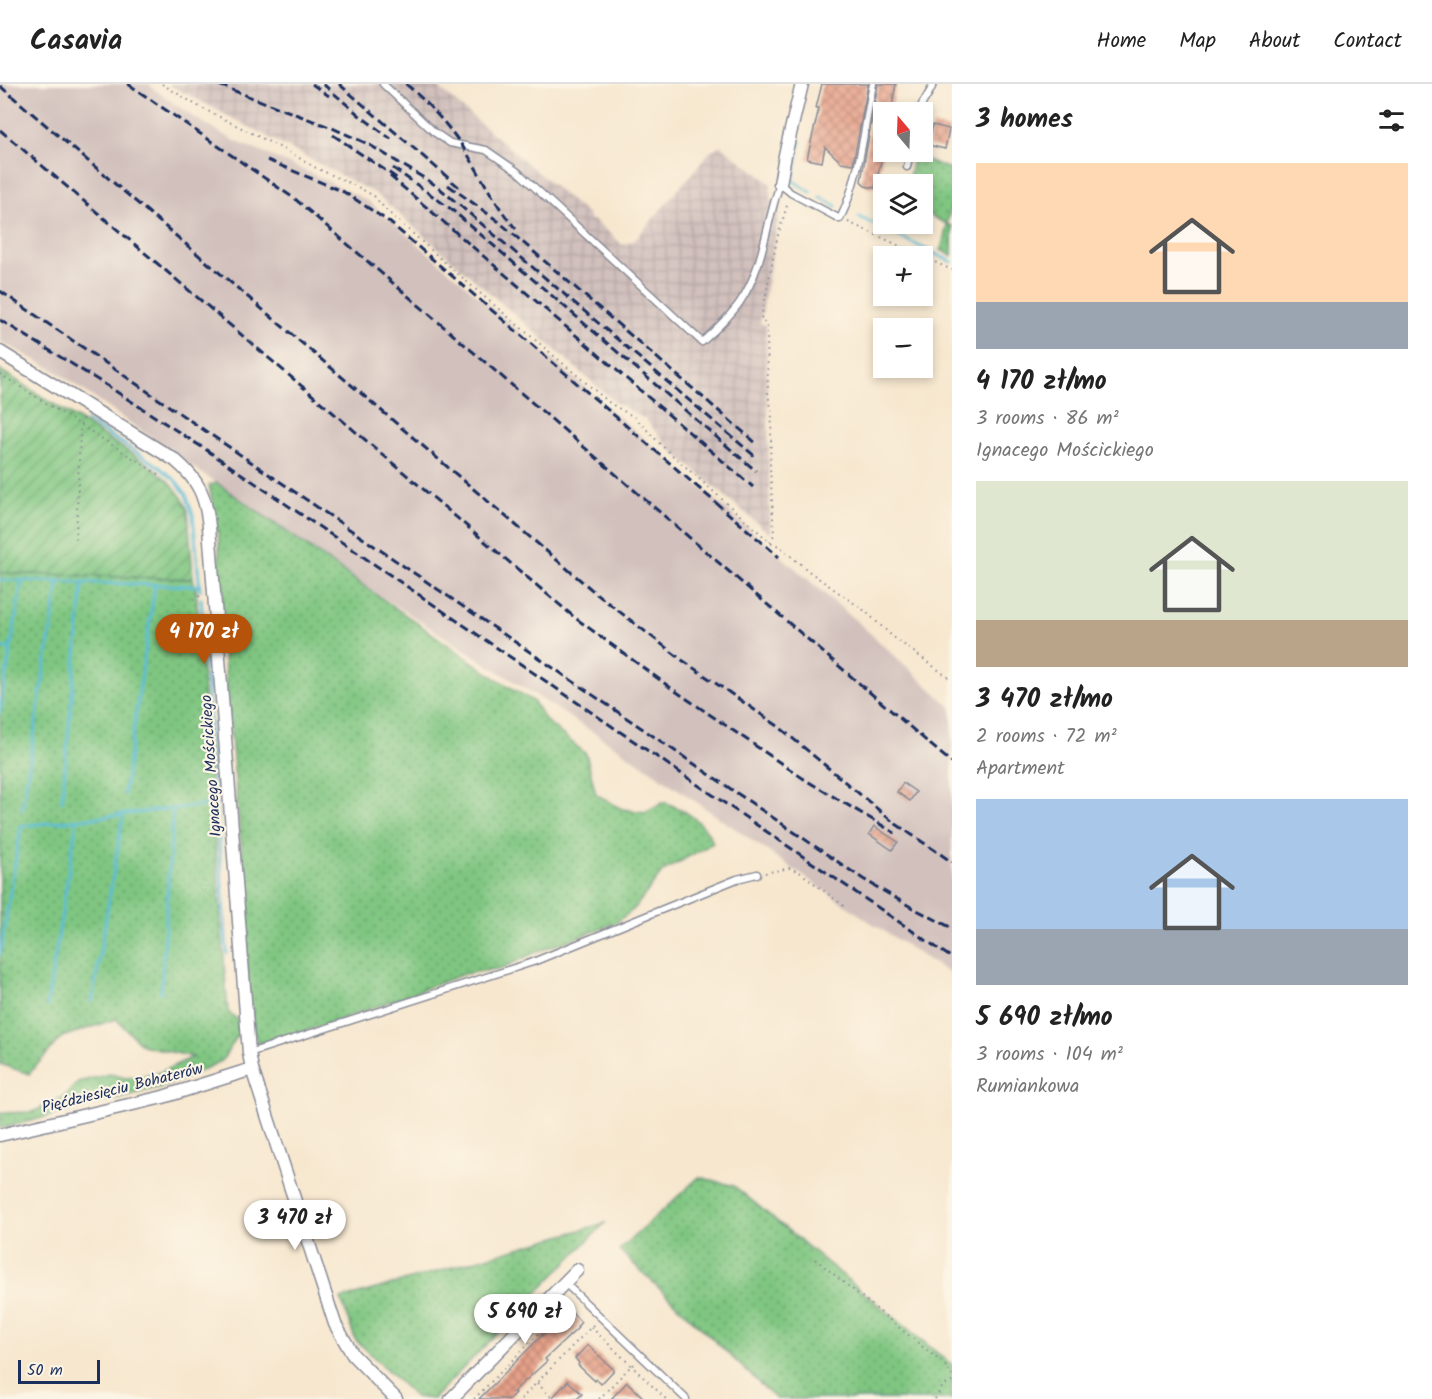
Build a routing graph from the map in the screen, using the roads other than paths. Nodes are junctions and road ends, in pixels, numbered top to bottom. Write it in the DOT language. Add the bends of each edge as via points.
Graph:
graph roads {
  1 [pos="383,84"];
  2 [pos="802,84"];
  3 [pos="873,84"];
  4 [pos="933,84"];
  5 [pos="923,102"];
  6 [pos="908,162"];
  7 [pos="907,167"];
  8 [pos="780,184"];
  9 [pos="0,352"];
  10 [pos="757,874"];
  11 [pos="249,1053"];
  12 [pos="252,1069"];
  13 [pos="0,1136"];
  14 [pos="577,1270"];
  15 [pos="565,1283"];
  16 [pos="396,1399"];
  17 [pos="451,1399"];
  18 [pos="686,1399"];
  1 -- 8 [label="lane" via="450,143 486,150 518,172 702,342 741,301 755,274"];
  2 -- 8 [label="street"];
  3 -- 8 [label="lane" via="847,205 840,219"];
  4 -- 5 [label="lane"];
  6 -- 7 [label="lane"];
  9 -- 11 [label="street, Ignacego Mościckiego" via="175,460 196,481 204,500"];
  10 -- 11 [label="lane" via="533,962"];
  11 -- 12 [label="street, Ignacego Mościckiego"];
  12 -- 13 [label="street, Pięćdziesięciu Bohaterów" via="163,1097"];
  12 -- 16 [label="street, Ignacego Mościckiego" via="335,1324 353,1355"];
  14 -- 15 [label="street"];
  15 -- 17 [label="street"];
  15 -- 18 [label="lane"];
}
